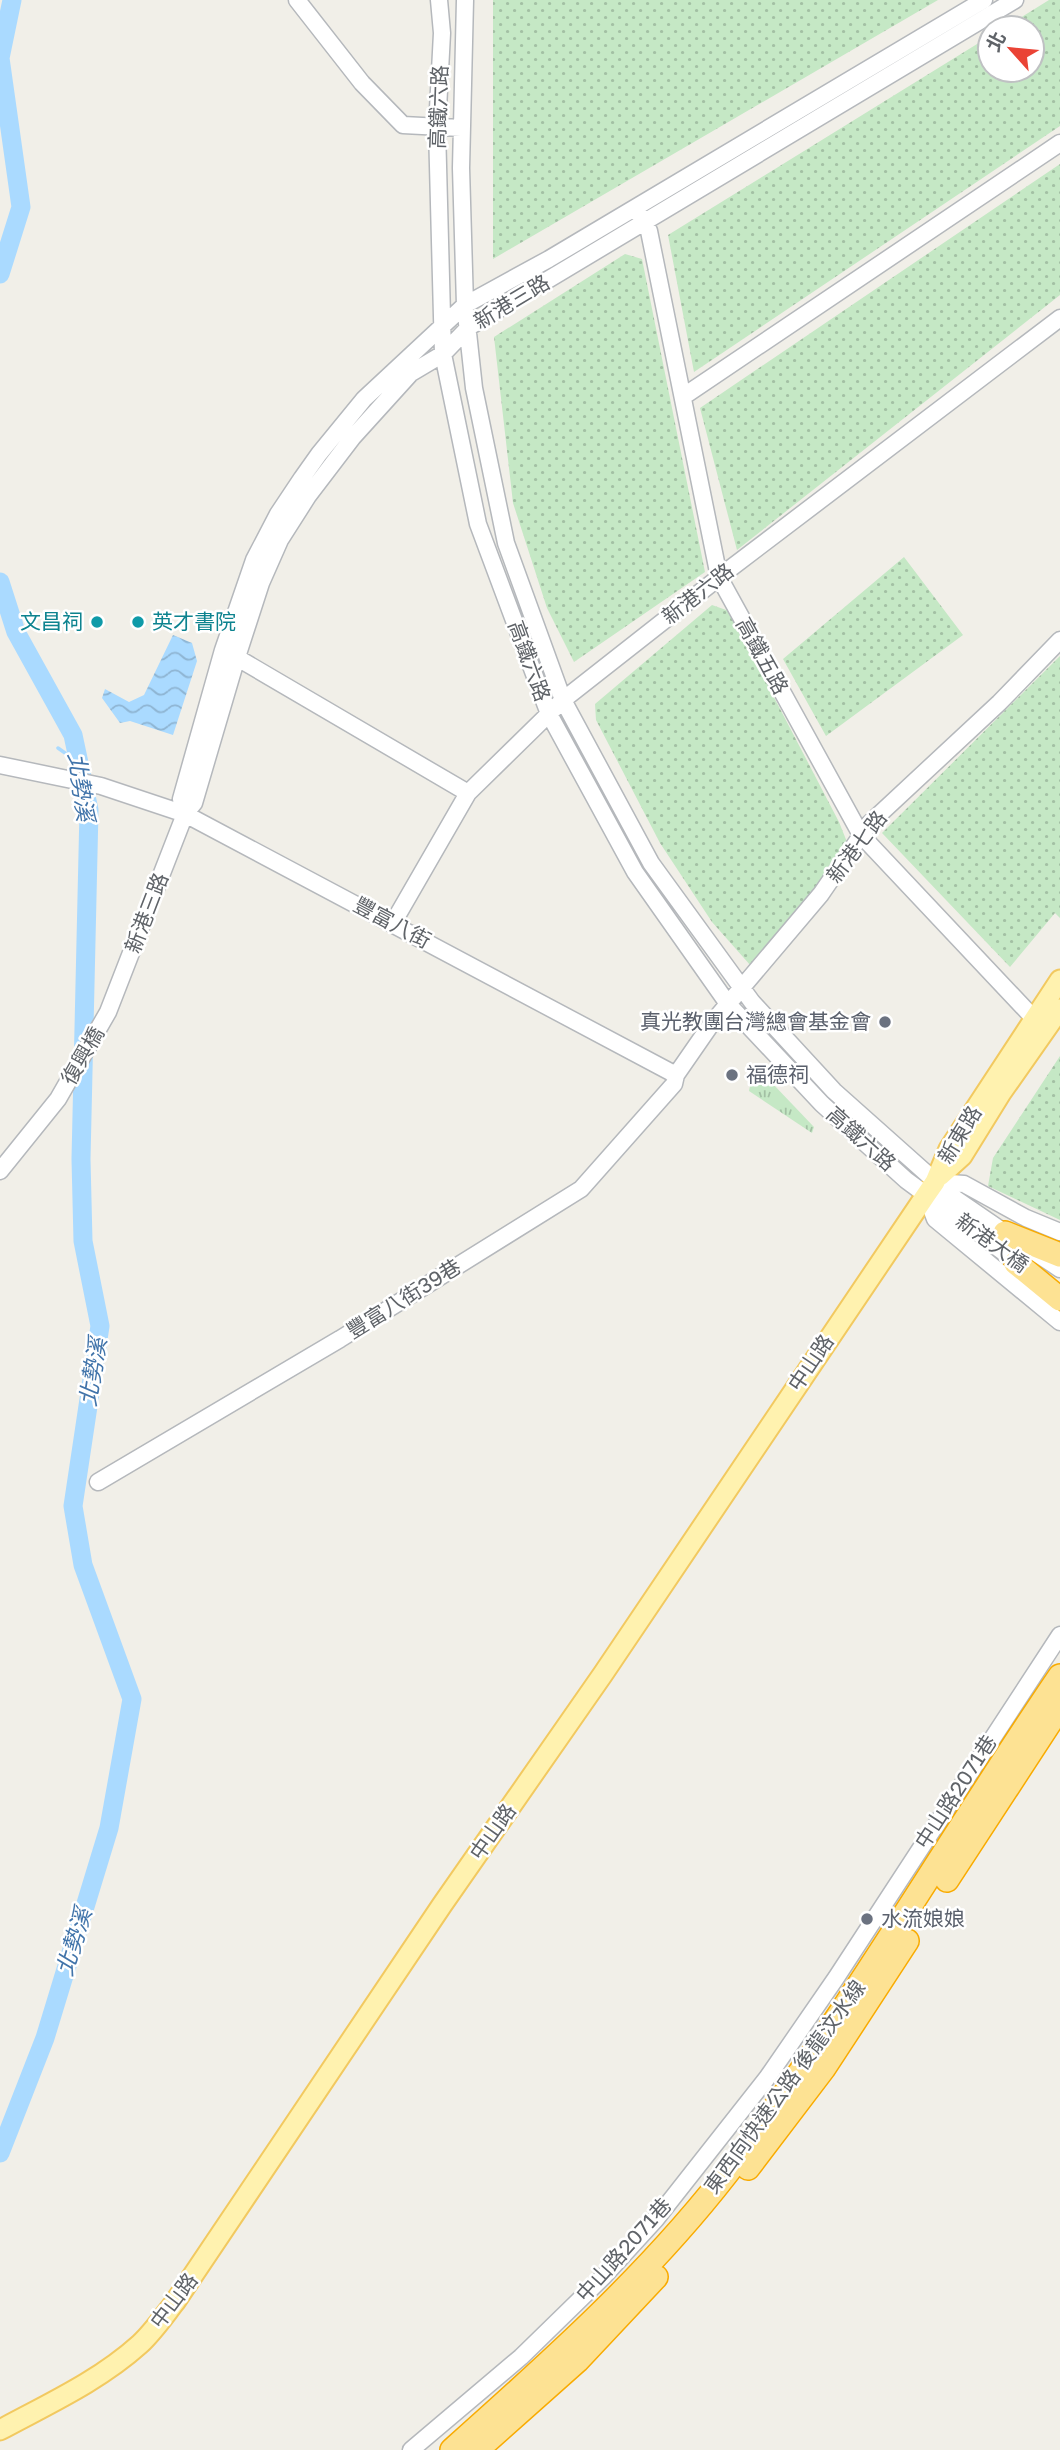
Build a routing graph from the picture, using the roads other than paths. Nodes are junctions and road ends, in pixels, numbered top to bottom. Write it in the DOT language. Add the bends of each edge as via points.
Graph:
graph roads {
  1 [pos="297,0"];
  2 [pos="439,0"];
  3 [pos="465,0"];
  4 [pos="984,0"];
  5 [pos="1015,0"];
  6 [pos="437,128"];
  7 [pos="461,128"];
  8 [pos="1060,143"];
  9 [pos="635,206"];
  10 [pos="644,223"];
  11 [pos="465,305"];
  12 [pos="1060,318"];
  13 [pos="443,327"];
  14 [pos="469,327"];
  15 [pos="443,354"];
  16 [pos="684,396"];
  17 [pos="719,576"];
  18 [pos="1060,640"];
  19 [pos="230,654"];
  20 [pos="563,700"];
  21 [pos="549,714"];
  22 [pos="0,765"];
  23 [pos="468,793"];
  24 [pos="185,814"];
  25 [pos="861,835"];
  26 [pos="393,923"];
  27 [pos="1060,980"];
  28 [pos="742,988"];
  29 [pos="728,1004"];
  30 [pos="1060,1009"];
  31 [pos="108,1012"];
  32 [pos="1039,1024"];
  33 [pos="676,1075"];
  34 [pos="0,1171"];
  35 [pos="930,1188"];
  36 [pos="1060,1232"];
  37 [pos="1005,1233"];
  38 [pos="1060,1255"];
  39 [pos="1016,1263"];
  40 [pos="1060,1269"];
  41 [pos="1060,1289"];
  42 [pos="1060,1299"];
  43 [pos="1060,1322"];
  44 [pos="97,1482"];
  45 [pos="1060,1635"];
  46 [pos="1060,1676"];
  47 [pos="1060,1707"];
  48 [pos="0,2430"];
  49 [pos="411,2450"];
  50 [pos="453,2450"];
  51 [pos="477,2450"];
  1 -- 6 [label="street" via="362,83 403,125"];
  2 -- 6 [label="street, 高鐵六路" via="442,33"];
  3 -- 7 [label="street, 高鐵六路"];
  4 -- 9 [label="street, 新港三路"];
  5 -- 10 [label="street, 新港三路"];
  6 -- 7 [label="street"];
  6 -- 13 [label="street, 高鐵六路"];
  7 -- 11 [label="street, 高鐵六路"];
  8 -- 16 [label="street"];
  9 -- 10 [label="street, 高鐵五路"];
  9 -- 11 [label="street, 新港三路"];
  10 -- 14 [label="street, 新港三路"];
  10 -- 16 [label="street, 高鐵五路"];
  11 -- 13 [label="street, 新港三路"];
  11 -- 14 [label="street, 高鐵六路"];
  12 -- 17 [label="street, 新港六路"];
  13 -- 15 [label="street, 高鐵六路"];
  13 -- 19 [label="street, 新港三路" via="364,399 278,514 254,560"];
  14 -- 15 [label="street, 新港三路"];
  14 -- 20 [label="street, 高鐵六路" via="474,388 506,543"];
  15 -- 19 [label="street, 新港三路" via="411,373 308,496 275,551"];
  15 -- 21 [label="street, 高鐵六路" via="478,524"];
  16 -- 17 [label="street, 高鐵五路"];
  17 -- 20 [label="street, 新港六路"];
  17 -- 25 [label="street, 高鐵五路"];
  18 -- 25 [label="street, 新港七路"];
  19 -- 23 [label="street"];
  19 -- 24 [label="street, 新港三路" via="194,803"];
  20 -- 21 [label="street, 新港六路"];
  20 -- 28 [label="street, 高鐵六路" via="651,863"];
  21 -- 23 [label="street, 新港六路"];
  21 -- 29 [label="street, 高鐵六路" via="635,873"];
  22 -- 24 [label="street, 豐富八街" via="102,786"];
  23 -- 26 [label="street, 新港六路"];
  24 -- 26 [label="street, 豐富八街"];
  24 -- 31 [label="street, 新港三路"];
  25 -- 28 [label="street, 新港七路" via="821,894"];
  25 -- 32 [label="street, 高鐵五路"];
  26 -- 33 [label="street, 豐富八街"];
  27 -- 32 [label="main road, 新東路"];
  28 -- 29 [label="street, 新港七路"];
  28 -- 35 [label="street, 高鐵六路" via="834,1091"];
  29 -- 33 [label="street, 新港七路"];
  29 -- 35 [label="street, 高鐵六路" via="821,1104 906,1180"];
  30 -- 32 [label="main road, 新東路"];
  31 -- 34 [label="street, 復興橋" via="58,1100"];
  32 -- 35 [label="main road, 新東路" via="948,1149"];
  33 -- 44 [label="street, 豐富八街39巷" via="674,1084 581,1189 340,1339"];
  35 -- 36 [label="street" via="964,1184"];
  35 -- 37 [label="street, 新港大橋"];
  35 -- 39 [label="street, 新港大橋"];
  35 -- 43 [label="street" via="935,1219"];
  35 -- 48 [label="main road, 中山路" via="175,2302 120,2361"];
  37 -- 38 [label="highway"];
  37 -- 40 [label="street, 新港大橋"];
  39 -- 41 [label="street, 新港大橋"];
  39 -- 42 [label="highway"];
  45 -- 49 [label="street, 中山路2071巷" via="767,2078 656,2219 521,2357"];
  46 -- 50 [label="highway, 東西向快速公路 後龍汶水線" via="901,1921 736,2161 663,2248 566,2348"];
  47 -- 51 [label="highway, 東西向快速公路 後龍汶水線" via="824,2068 771,2140 670,2263 577,2361"];
}
